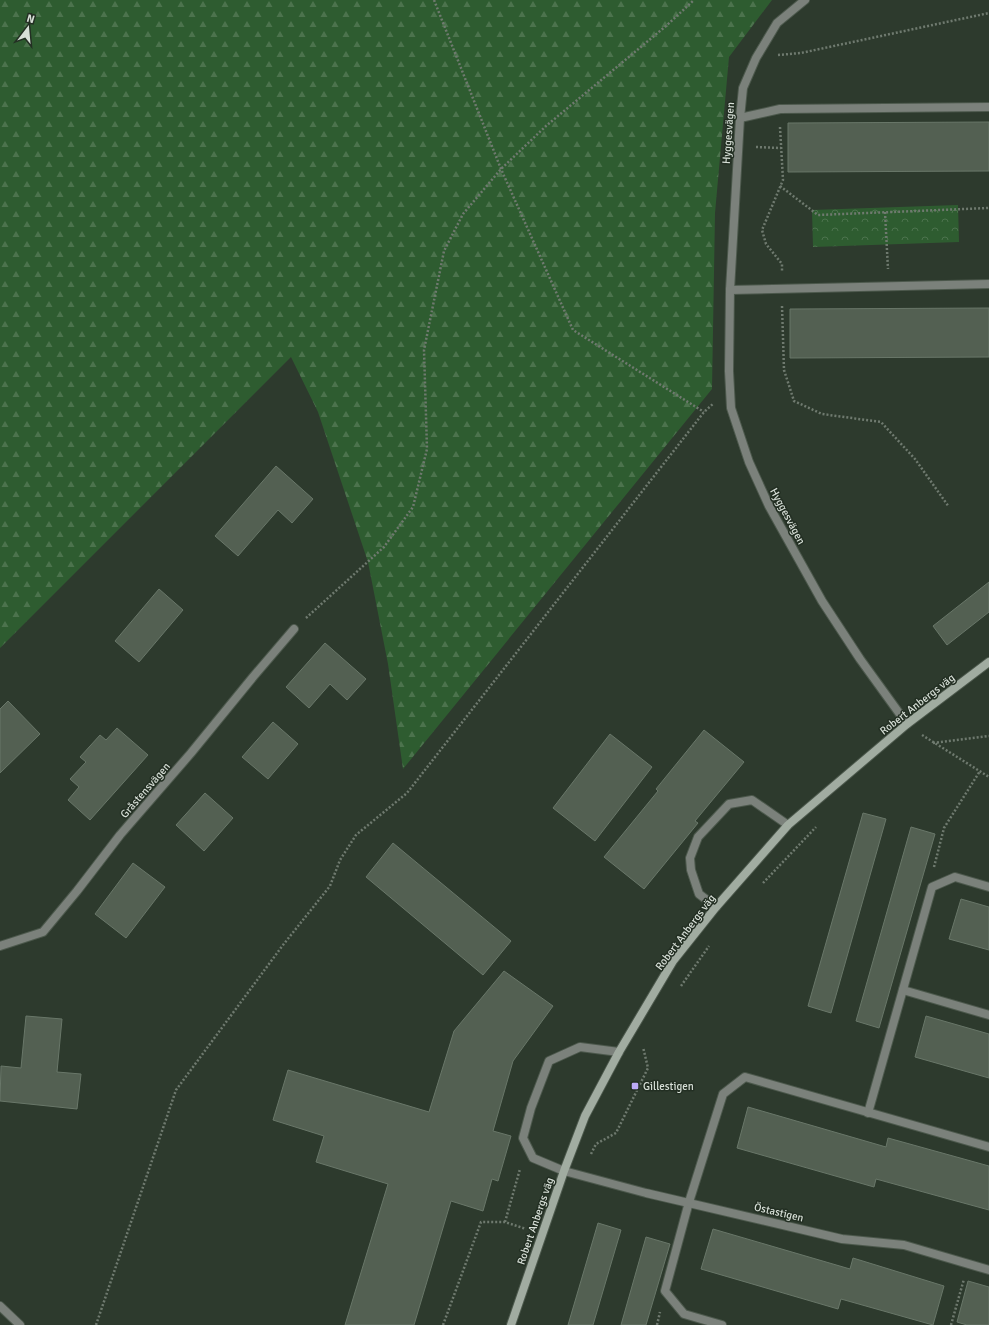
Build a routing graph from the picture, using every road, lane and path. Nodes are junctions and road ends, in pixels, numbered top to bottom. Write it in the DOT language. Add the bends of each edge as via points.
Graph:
graph roads {
  1 [pos="434,0"];
  2 [pos="694,0"];
  3 [pos="805,0"];
  4 [pos="989,13"];
  5 [pos="756,58"];
  6 [pos="989,107"];
  7 [pos="740,118"];
  8 [pos="738,146"];
  9 [pos="781,148"];
  10 [pos="501,169"];
  11 [pos="780,186"];
  12 [pos="989,208"];
  13 [pos="885,212"];
  14 [pos="989,284"];
  15 [pos="889,286"];
  16 [pos="730,290"];
  17 [pos="730,388"];
  18 [pos="704,412"];
  19 [pos="881,422"];
  20 [pos="949,507"];
  21 [pos="294,629"];
  22 [pos="989,662"];
  23 [pos="907,724"];
  24 [pos="928,730"];
  25 [pos="922,735"];
  26 [pos="989,736"];
  27 [pos="917,740"];
  28 [pos="933,743"];
  29 [pos="980,771"];
  30 [pos="989,777"];
  31 [pos="820,824"];
  32 [pos="788,825"];
  33 [pos="944,882"];
  34 [pos="762,884"];
  35 [pos="989,887"];
  36 [pos="716,907"];
  37 [pos="713,942"];
  38 [pos="0,946"];
  39 [pos="903,990"];
  40 [pos="678,991"];
  41 [pos="989,1015"];
  42 [pos="643,1046"];
  43 [pos="619,1052"];
  44 [pos="868,1113"];
  45 [pos="989,1147"];
  46 [pos="529,1150"];
  47 [pos="564,1171"];
  48 [pos="581,1176"];
  49 [pos="690,1202"];
  50 [pos="968,1264"];
  51 [pos="989,1270"];
  52 [pos="0,1306"];
  53 [pos="20,1325"];
  54 [pos="96,1325"];
  55 [pos="444,1325"];
  56 [pos="511,1325"];
  57 [pos="722,1325"];
  58 [pos="951,1325"];
  1 -- 10 [label="path"];
  2 -- 10 [label="path" via="546,126"];
  3 -- 5 [label="street, Hyggesvägen" via="778,23"];
  4 -- 5 [label="path" via="801,53"];
  5 -- 7 [label="street, Hyggesvägen" via="743,88"];
  6 -- 7 [label="street" via="780,109"];
  7 -- 8 [label="street, Hyggesvägen"];
  8 -- 9 [label="path"];
  8 -- 16 [label="street, Hyggesvägen"];
  10 -- 18 [label="path" via="573,330"];
  10 -- 21 [label="path" via="463,214 444,251 424,350 427,449 414,507 384,547"];
  11 -- 13 [label="path" via="818,215"];
  12 -- 13 [label="path"];
  13 -- 15 [label="path"];
  14 -- 15 [label="street"];
  15 -- 16 [label="street"];
  16 -- 17 [label="street, Hyggesvägen"];
  17 -- 18 [label="path"];
  17 -- 23 [label="street, Hyggesvägen" via="731,408 749,462 769,506 822,601"];
  18 -- 54 [label="path" via="408,793 356,835 340,860 330,886 176,1090"];
  19 -- 20 [label="path" via="915,458"];
  21 -- 38 [label="street, Gråstensvägen" via="120,835 43,932"];
  22 -- 23 [label="street, Robert Anbergs väg"];
  23 -- 25 [label="path"];
  23 -- 32 [label="street, Robert Anbergs väg"];
  24 -- 25 [label="path"];
  25 -- 27 [label="path"];
  25 -- 28 [label="path"];
  26 -- 28 [label="path"];
  28 -- 29 [label="path"];
  29 -- 30 [label="path"];
  29 -- 33 [label="path" via="944,828 934,870"];
  31 -- 34 [label="path"];
  32 -- 36 [label="street, Robert Anbergs väg"];
  32 -- 36 [label="street" via="752,800 729,804 698,837 690,858 691,870 699,894"];
  33 -- 35 [label="street" via="955,877"];
  33 -- 39 [label="street" via="932,887"];
  36 -- 43 [label="street, Robert Anbergs väg" via="674,961"];
  37 -- 40 [label="path"];
  39 -- 41 [label="street"];
  39 -- 44 [label="street"];
  42 -- 48 [label="path" via="648,1068 616,1133 596,1144"];
  43 -- 46 [label="street" via="580,1047 549,1061 531,1108 523,1138"];
  43 -- 47 [label="street, Robert Anbergs väg" via="585,1116"];
  44 -- 45 [label="street"];
  44 -- 49 [label="street" via="745,1077 723,1094"];
  46 -- 47 [label="street, Östastigen" via="534,1158"];
  46 -- 55 [label="path" via="520,1170 505,1222 482,1222"];
  47 -- 48 [label="street, Östastigen"];
  47 -- 56 [label="street, Robert Anbergs väg"];
  48 -- 49 [label="street, Östastigen"];
  49 -- 50 [label="street, Östastigen" via="842,1239 904,1245"];
  49 -- 57 [label="street" via="665,1291 684,1314"];
  50 -- 51 [label="street, Östastigen"];
  50 -- 58 [label="path"];
  52 -- 53 [label="street"];
}
